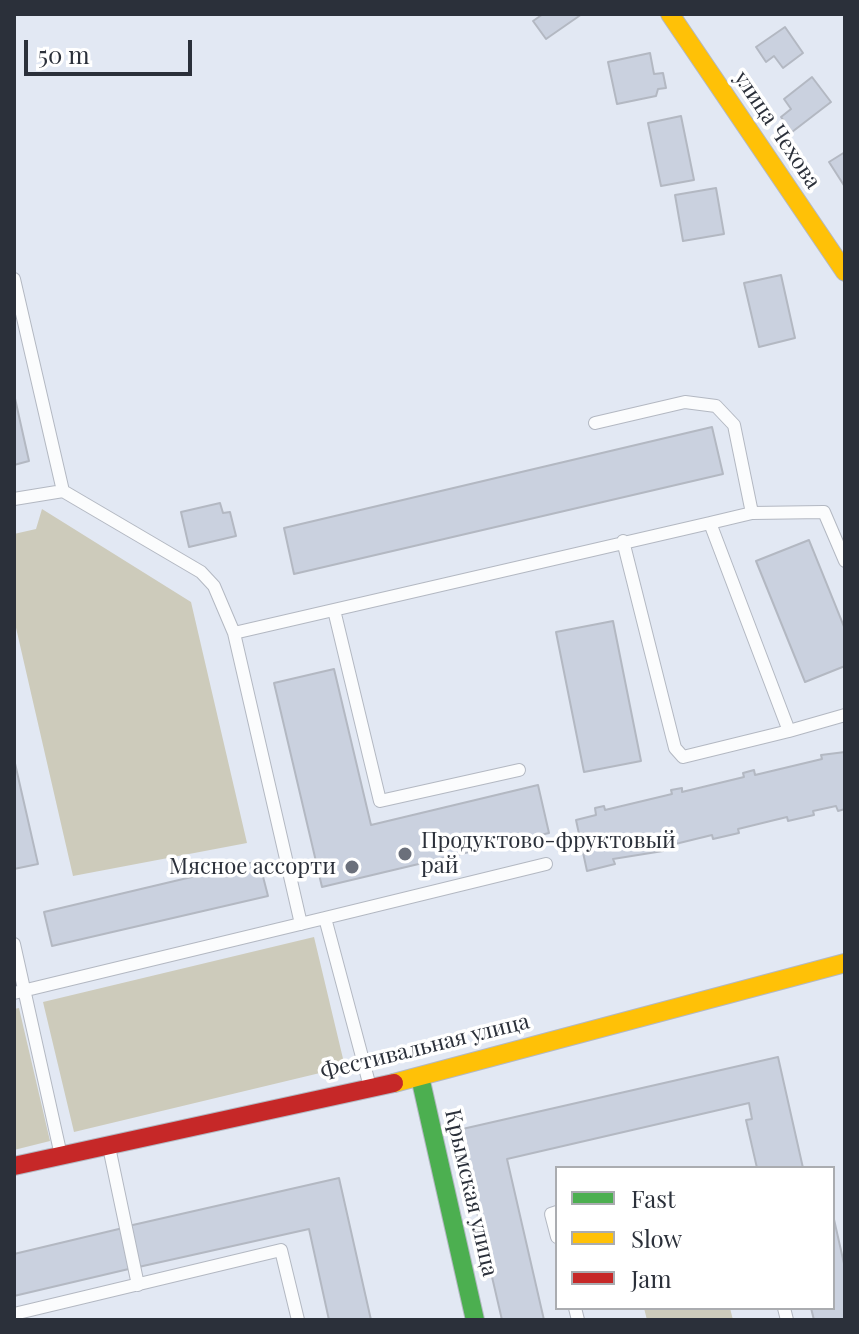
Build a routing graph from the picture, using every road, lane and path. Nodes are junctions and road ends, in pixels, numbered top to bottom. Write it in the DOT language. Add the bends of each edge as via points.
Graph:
graph roads {
  1 [pos="670,14"];
  2 [pos="845,272"];
  3 [pos="14,279"];
  4 [pos="595,423"];
  5 [pos="63,491"];
  6 [pos="14,499"];
  7 [pos="752,513"];
  8 [pos="710,523"];
  9 [pos="623,541"];
  10 [pos="845,561"];
  11 [pos="334,610"];
  12 [pos="234,633"];
  13 [pos="845,715"];
  14 [pos="789,731"];
  15 [pos="519,770"];
  16 [pos="546,864"];
  17 [pos="325,918"];
  18 [pos="301,924"];
  19 [pos="14,944"];
  20 [pos="845,963"];
  21 [pos="20,992"];
  22 [pos="420,1077"];
  23 [pos="369,1087"];
  24 [pos="108,1144"];
  25 [pos="60,1154"];
  26 [pos="14,1166"];
  27 [pos="555,1213"];
  28 [pos="555,1229"];
  29 [pos="138,1285"];
  30 [pos="14,1314"];
  31 [pos="298,1320"];
  32 [pos="475,1320"];
  1 -- 2 [label="street, улица Чехова"];
  3 -- 5 [label="lane"];
  4 -- 7 [label="lane" via="685,402 716,406 734,425"];
  5 -- 6 [label="lane"];
  5 -- 12 [label="lane" via="201,572 214,586"];
  7 -- 8 [label="lane"];
  7 -- 10 [label="lane" via="824,512"];
  8 -- 9 [label="lane"];
  8 -- 14 [label="lane"];
  9 -- 11 [label="lane"];
  9 -- 14 [label="lane" via="675,748 683,757"];
  11 -- 12 [label="lane"];
  11 -- 15 [label="lane" via="380,801"];
  12 -- 18 [label="lane"];
  13 -- 14 [label="lane"];
  16 -- 17 [label="lane"];
  17 -- 18 [label="lane"];
  17 -- 23 [label="lane"];
  18 -- 21 [label="lane"];
  19 -- 21 [label="lane"];
  20 -- 22 [label="street, Фестивальная улица"];
  21 -- 25 [label="lane"];
  22 -- 23 [label="street, Фестивальная улица"];
  22 -- 32 [label="street, Крымская улица"];
  23 -- 24 [label="street, Фестивальная улица"];
  24 -- 25 [label="street, Фестивальная улица"];
  24 -- 29 [label="lane"];
  25 -- 26 [label="street, Фестивальная улица"];
  27 -- 28 [label="lane"];
  29 -- 30 [label="lane"];
  29 -- 31 [label="lane" via="281,1250"];
}
